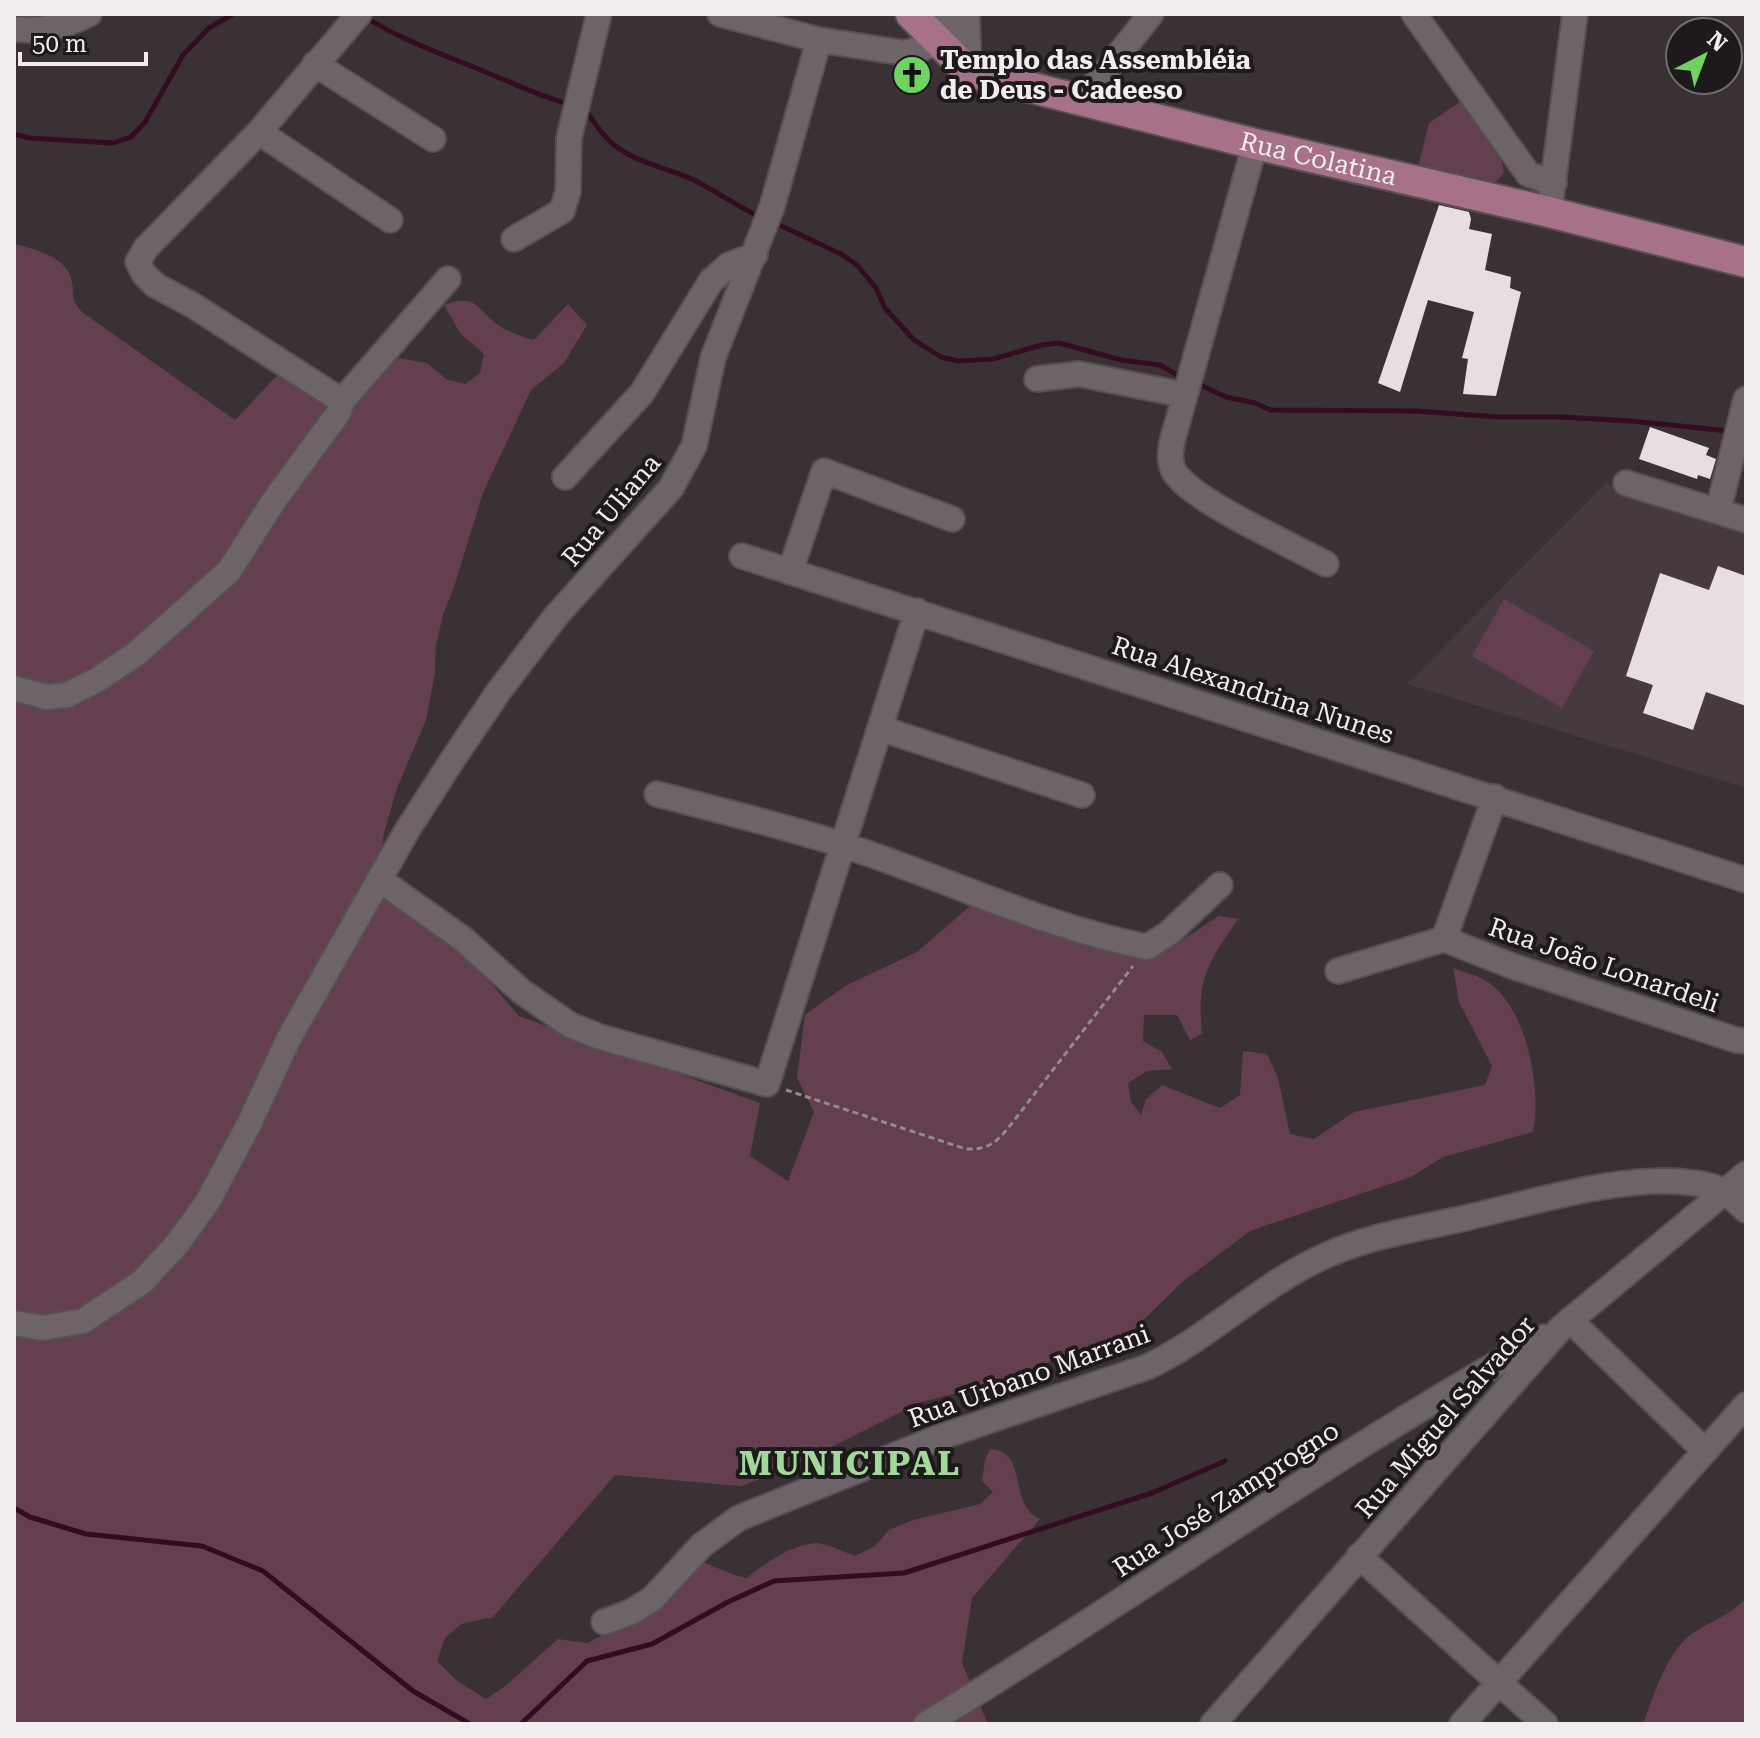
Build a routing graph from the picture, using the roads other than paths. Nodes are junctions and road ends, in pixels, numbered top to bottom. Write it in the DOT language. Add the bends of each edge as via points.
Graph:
graph roads {
  1 [pos="89,14"];
  2 [pos="599,14"];
  3 [pos="720,14"];
  4 [pos="911,14"];
  5 [pos="967,14"];
  6 [pos="1151,14"];
  7 [pos="1414,14"];
  8 [pos="1575,14"];
  9 [pos="357,16"];
  10 [pos="937,26"];
  11 [pos="14,29"];
  12 [pos="819,40"];
  13 [pos="968,60"];
  14 [pos="315,64"];
  15 [pos="1082,101"];
  16 [pos="259,132"];
  17 [pos="433,139"];
  18 [pos="1255,144"];
  19 [pos="1541,200"];
  20 [pos="390,220"];
  21 [pos="514,239"];
  22 [pos="755,255"];
  23 [pos="1746,262"];
  24 [pos="448,279"];
  25 [pos="1037,379"];
  26 [pos="1188,384"];
  27 [pos="342,401"];
  28 [pos="1740,422"];
  29 [pos="565,477"];
  30 [pos="1626,483"];
  31 [pos="1718,511"];
  32 [pos="952,519"];
  33 [pos="1746,520"];
  34 [pos="742,556"];
  35 [pos="1326,564"];
  36 [pos="790,572"];
  37 [pos="917,611"];
  38 [pos="14,688"];
  39 [pos="882,729"];
  40 [pos="657,794"];
  41 [pos="1082,795"];
  42 [pos="1495,797"];
  43 [pos="841,844"];
  44 [pos="380,880"];
  45 [pos="1746,880"];
  46 [pos="1220,885"];
  47 [pos="1444,939"];
  48 [pos="1338,971"];
  49 [pos="1746,1041"];
  50 [pos="1746,1174"];
  51 [pos="1725,1190"];
  52 [pos="1746,1210"];
  53 [pos="14,1323"];
  54 [pos="1565,1324"];
  55 [pos="1746,1405"];
  56 [pos="1705,1451"];
  57 [pos="1359,1556"];
  58 [pos="604,1622"];
  59 [pos="1499,1683"];
  60 [pos="926,1724"];
  61 [pos="1213,1724"];
  62 [pos="1462,1724"];
  63 [pos="1545,1724"];
  1 -- 11 [label="street" via="58,27"];
  2 -- 21 [label="street" via="569,138 568,192 562,211"];
  3 -- 12 [label="street"];
  4 -- 10 [label="main road"];
  5 -- 13 [label="street"];
  6 -- 15 [label="street"];
  7 -- 19 [label="street"];
  8 -- 19 [label="street"];
  9 -- 14 [label="street"];
  10 -- 12 [label="street" via="926,47 905,53"];
  10 -- 13 [label="main road"];
  12 -- 22 [label="street, Rua Uliana"];
  13 -- 15 [label="main road, Rua Colatina"];
  14 -- 16 [label="street"];
  14 -- 17 [label="street"];
  15 -- 18 [label="main road, Rua Colatina"];
  16 -- 20 [label="street"];
  16 -- 27 [label="street" via="142,253 138,267 155,285"];
  18 -- 19 [label="main road, Rua Colatina"];
  18 -- 26 [label="street"];
  19 -- 23 [label="main road, Rua Colatina"];
  22 -- 29 [label="street" via="729,265 711,281 642,393"];
  22 -- 44 [label="street, Rua Uliana" via="713,358 694,446 683,468 499,691"];
  24 -- 27 [label="street"];
  25 -- 26 [label="street" via="1079,374"];
  26 -- 35 [label="street" via="1170,453 1175,473 1199,495"];
  27 -- 38 [label="street" via="237,561 136,654 67,695 46,697"];
  28 -- 31 [label="street"];
  30 -- 31 [label="street"];
  31 -- 33 [label="street"];
  32 -- 36 [label="street" via="824,471"];
  34 -- 36 [label="street, Rua Alexandrina Nunes"];
  36 -- 37 [label="street, Rua Alexandrina Nunes"];
  37 -- 39 [label="street"];
  37 -- 42 [label="street, Rua Alexandrina Nunes"];
  39 -- 41 [label="street"];
  39 -- 43 [label="street"];
  40 -- 43 [label="street"];
  42 -- 45 [label="street, Rua Alexandrina Nunes"];
  42 -- 47 [label="street"];
  43 -- 44 [label="street" via="767,1084 570,1025"];
  43 -- 46 [label="street" via="1013,908 1147,947"];
  44 -- 53 [label="street, Rua Uliana" via="289,1038 208,1201 159,1266 83,1321 43,1328"];
  47 -- 48 [label="street"];
  47 -- 49 [label="street, Rua João Lonardeli"];
  50 -- 51 [label="street, Rua Miguel Salvador"];
  51 -- 52 [label="street"];
  51 -- 54 [label="street, Rua Miguel Salvador"];
  51 -- 58 [label="street, Rua Urbano Marrani" via="1640,1182 1389,1234 1327,1254 1147,1367 938,1438 739,1518 702,1545 652,1599"];
  54 -- 56 [label="street"];
  54 -- 57 [label="street, Rua Miguel Salvador"];
  54 -- 60 [label="street, Rua José Zamprogno" via="1451,1389"];
  55 -- 56 [label="street"];
  56 -- 59 [label="street"];
  57 -- 59 [label="street"];
  57 -- 61 [label="street, Rua Miguel Salvador"];
  59 -- 62 [label="street"];
  59 -- 63 [label="street"];
}
